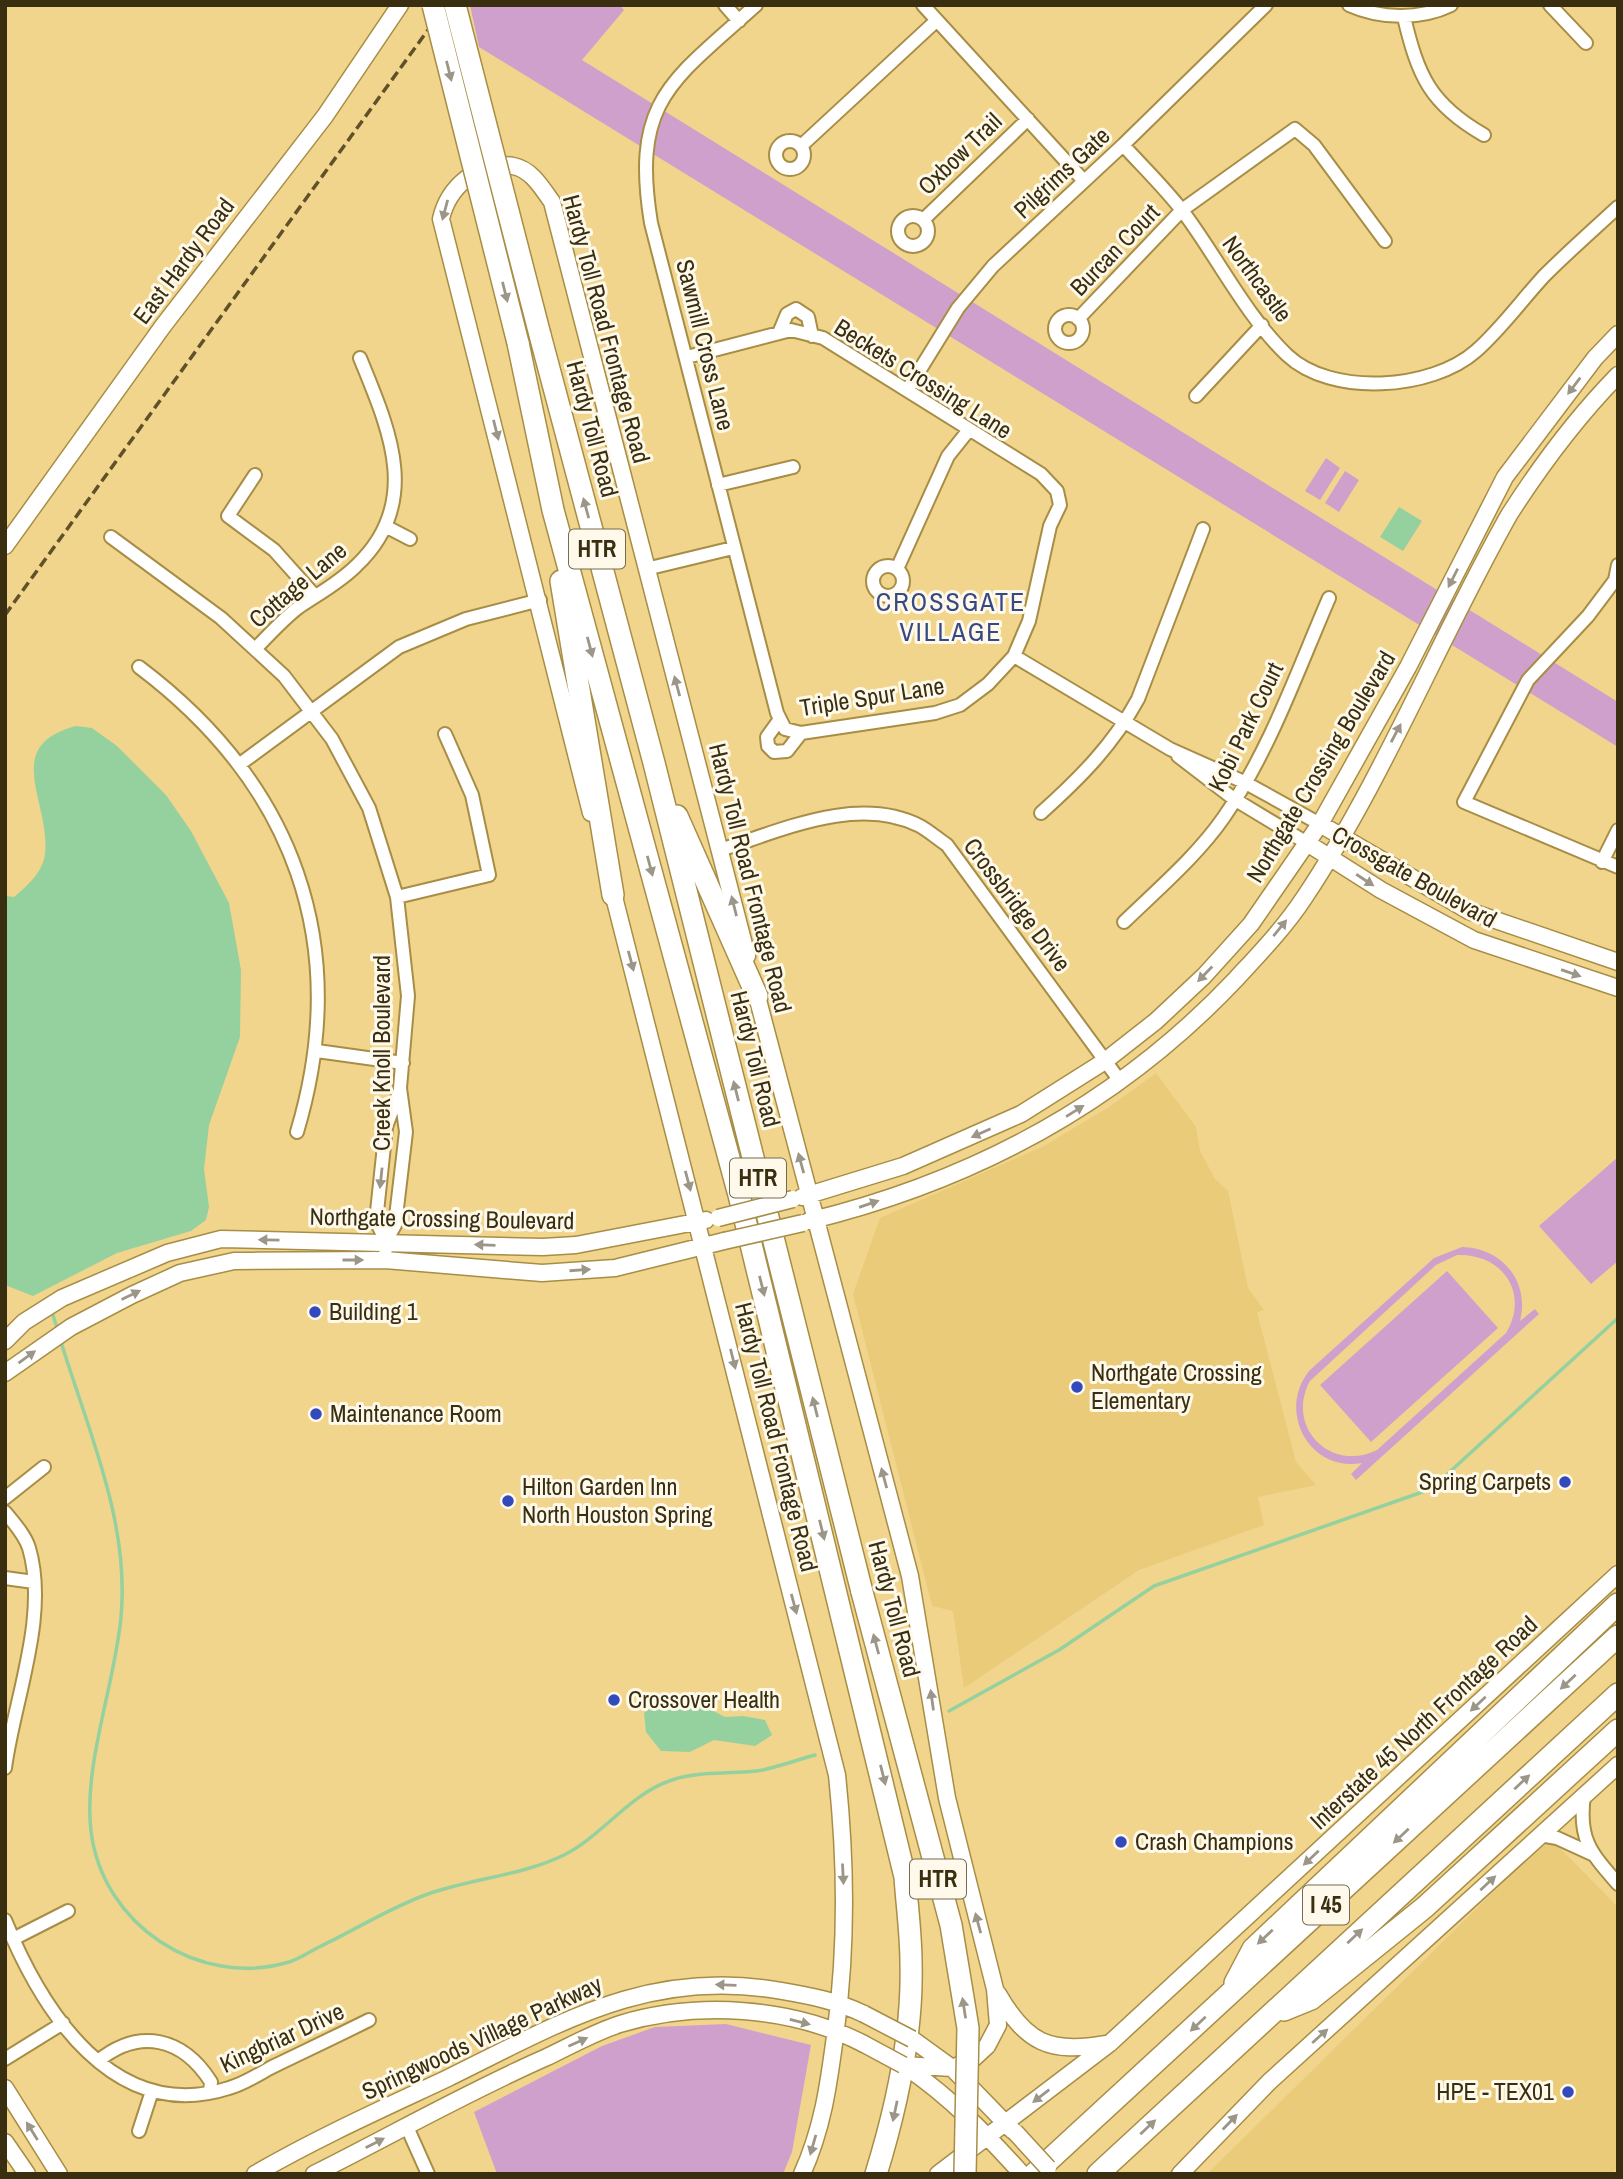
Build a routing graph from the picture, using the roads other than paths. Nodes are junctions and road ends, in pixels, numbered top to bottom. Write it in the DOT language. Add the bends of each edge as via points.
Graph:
graph roads {
  1 [pos="400,5"];
  2 [pos="433,5"];
  3 [pos="456,5"];
  4 [pos="725,5"];
  5 [pos="757,5"];
  6 [pos="923,5"];
  7 [pos="1266,5"];
  8 [pos="1349,5"];
  9 [pos="1451,5"];
  10 [pos="1550,5"];
  11 [pos="1404,17"];
  12 [pos="739,21"];
  13 [pos="936,21"];
  14 [pos="1586,43"];
  15 [pos="1028,119"];
  16 [pos="1484,135"];
  17 [pos="1123,145"];
  18 [pos="801,146"];
  19 [pos="1084,181"];
  20 [pos="1618,207"];
  21 [pos="1182,210"];
  22 [pos="923,220"];
  23 [pos="1385,241"];
  24 [pos="1078,319"];
  25 [pos="1262,325"];
  26 [pos="779,334"];
  27 [pos="1618,334"];
  28 [pos="812,335"];
  29 [pos="360,358"];
  30 [pos="687,358"];
  31 [pos="1618,374"];
  32 [pos="908,389"];
  33 [pos="1196,396"];
  34 [pos="968,431"];
  35 [pos="793,467"];
  36 [pos="255,475"];
  37 [pos="1505,477"];
  38 [pos="1049,483"];
  39 [pos="719,485"];
  40 [pos="1527,487"];
  41 [pos="553,510"];
  42 [pos="385,526"];
  43 [pos="1203,528"];
  44 [pos="111,537"];
  45 [pos="410,539"];
  46 [pos="5,546"];
  47 [pos="733,548"];
  48 [pos="1618,565"];
  49 [pos="646,569"];
  50 [pos="897,569"];
  51 [pos="1617,580"];
  52 [pos="315,596"];
  53 [pos="1329,598"];
  54 [pos="540,600"];
  55 [pos="256,648"];
  56 [pos="1014,656"];
  57 [pos="139,667"];
  58 [pos="1408,667"];
  59 [pos="1426,676"];
  60 [pos="312,710"];
  61 [pos="1125,722"];
  62 [pos="783,724"];
  63 [pos="801,733"];
  64 [pos="445,734"];
  65 [pos="1170,749"];
  66 [pos="654,763"];
  67 [pos="240,764"];
  68 [pos="1244,782"];
  69 [pos="1234,799"];
  70 [pos="1041,813"];
  71 [pos="1320,824"];
  72 [pos="1618,830"];
  73 [pos="1342,837"];
  74 [pos="1307,843"];
  75 [pos="720,850"];
  76 [pos="1329,857"];
  77 [pos="1602,862"];
  78 [pos="1618,867"];
  79 [pos="613,895"];
  80 [pos="397,897"];
  81 [pos="1469,911"];
  82 [pos="1124,922"];
  83 [pos="1460,933"];
  84 [pos="1232,946"];
  85 [pos="1251,962"];
  86 [pos="1615,962"];
  87 [pos="1611,986"];
  88 [pos="757,996"];
  89 [pos="317,1051"];
  90 [pos="1105,1061"];
  91 [pos="403,1063"];
  92 [pos="1120,1081"];
  93 [pos="400,1088"];
  94 [pos="298,1132"];
  95 [pos="958,1143"];
  96 [pos="967,1169"];
  97 [pos="810,1194"];
  98 [pos="810,1221"];
  99 [pos="698,1222"];
  100 [pos="386,1241"];
  101 [pos="704,1245"];
  102 [pos="543,1247"];
  103 [pos="385,1260"];
  104 [pos="542,1273"];
  105 [pos="5,1341"];
  106 [pos="5,1373"];
  107 [pos="44,1467"];
  108 [pos="5,1498"];
  109 [pos="5,1512"];
  110 [pos="1618,1574"];
  111 [pos="5,1578"];
  112 [pos="34,1583"];
  113 [pos="1618,1604"];
  114 [pos="1618,1636"];
  115 [pos="1618,1694"];
  116 [pos="10,1717"];
  117 [pos="1618,1730"];
  118 [pos="1618,1765"];
  119 [pos="5,1768"];
  120 [pos="1584,1795"];
  121 [pos="1540,1835"];
  122 [pos="1592,1854"];
  123 [pos="1618,1884"];
  124 [pos="68,1911"];
  125 [pos="5,1920"];
  126 [pos="13,1939"];
  127 [pos="995,1989"];
  128 [pos="643,1993"];
  129 [pos="1229,1995"];
  130 [pos="841,2003"];
  131 [pos="1269,2016"];
  132 [pos="647,2017"];
  133 [pos="369,2020"];
  134 [pos="62,2023"];
  135 [pos="836,2030"];
  136 [pos="1109,2044"];
  137 [pos="981,2051"];
  138 [pos="5,2059"];
  139 [pos="98,2060"];
  140 [pos="485,2060"];
  141 [pos="904,2065"];
  142 [pos="944,2066"];
  143 [pos="495,2080"];
  144 [pos="5,2088"];
  145 [pos="152,2091"];
  146 [pos="209,2092"];
  147 [pos="980,2094"];
  148 [pos="407,2127"];
  149 [pos="1010,2127"];
  150 [pos="139,2130"];
  151 [pos="992,2141"];
  152 [pos="5,2142"];
  153 [pos="1189,2167"];
  154 [pos="277,2168"];
  155 [pos="27,2174"];
  156 [pos="59,2174"];
  157 [pos="256,2174"];
  158 [pos="313,2174"];
  159 [pos="428,2174"];
  160 [pos="803,2174"];
  161 [pos="876,2174"];
  162 [pos="938,2174"];
  163 [pos="965,2174"];
  164 [pos="1022,2174"];
  165 [pos="1034,2174"];
  166 [pos="1052,2174"];
  167 [pos="1098,2174"];
  168 [pos="1180,2174"];
  1 -- 46 [label="main road, East Hardy Road" via="325,116 163,326"];
  2 -- 41 [label="highway, Hardy Toll Road / HTR, one-way, bridge" via="518,343"];
  66 -- 3 [label="highway, Hardy Toll Road / HTR, one-way, bridge"];
  4 -- 12 [label="street"];
  5 -- 12 [label="street, Sawmill Cross Lane"];
  6 -- 13 [label="street"];
  7 -- 17 [label="street, Pilgrims Gate"];
  8 -- 11 [label="street"];
  9 -- 11 [label="street"];
  10 -- 14 [label="street"];
  11 -- 16 [label="street" via="1413,57 1439,102 1454,118"];
  12 -- 30 [label="street, Sawmill Cross Lane" via="667,91 655,109 646,142 644,176 652,223"];
  13 -- 15 [label="street"];
  13 -- 18 [label="street"];
  15 -- 19 [label="street"];
  15 -- 22 [label="street, Oxbow Trail"];
  17 -- 19 [label="street, Pilgrims Gate"];
  17 -- 21 [label="street, Northcastle"];
  19 -- 32 [label="street, Pilgrims Gate" via="993,266 958,309"];
  20 -- 25 [label="street, Northcastle" via="1546,275 1475,352 1447,370 1415,380 1374,384 1316,372 1288,357"];
  21 -- 23 [label="street, Burcan Court" via="1295,129 1314,145"];
  21 -- 24 [label="street, Burcan Court"];
  21 -- 25 [label="street, Northcastle"];
  25 -- 33 [label="street"];
  26 -- 28 [label="street, Beckets Crossing Lane" via="791,330"];
  26 -- 28 [label="street" via="788,314 796,309 808,317"];
  26 -- 30 [label="street, Beckets Crossing Lane"];
  27 -- 37 [label="main road, Northgate Crossing Boulevard, one-way"];
  28 -- 32 [label="street, Beckets Crossing Lane"];
  29 -- 42 [label="street, Cottage Lane" via="390,430 395,458 396,481"];
  30 -- 39 [label="street, Sawmill Cross Lane"];
  31 -- 40 [label="main road, Northgate Crossing Boulevard" via="1576,420"];
  32 -- 34 [label="street, Beckets Crossing Lane"];
  34 -- 38 [label="street, Beckets Crossing Lane"];
  34 -- 50 [label="street" via="948,456"];
  35 -- 39 [label="street"];
  36 -- 52 [label="street" via="228,516 274,550"];
  37 -- 40 [label="main road"];
  37 -- 58 [label="main road, Northgate Crossing Boulevard, one-way"];
  38 -- 56 [label="street, Triple Spur Lane" via="1057,491 1060,505 1049,526 1029,621"];
  39 -- 47 [label="street, Sawmill Cross Lane"];
  40 -- 59 [label="main road, Northgate Crossing Boulevard" via="1494,541"];
  41 -- 79 [label="highway" via="565,612"];
  41 -- 161 [label="highway, Hardy Toll Road / HTR, one-way" via="739,1195 905,1877 911,1964 908,2019 895,2111"];
  42 -- 45 [label="street"];
  42 -- 52 [label="street, Cottage Lane" via="357,566"];
  43 -- 61 [label="street"];
  44 -- 55 [label="street, Creek Knoll Boulevard"];
  47 -- 49 [label="street"];
  47 -- 62 [label="street, Sawmill Cross Lane"];
  48 -- 51 [label="street"];
  49 -- 54 [label="main road, Hardy Toll Road Frontage Road, one-way" via="552,202 534,177 514,166 483,168 457,186 445,202 441,219"];
  75 -- 49 [label="main road, Hardy Toll Road Frontage Road, one-way"];
  51 -- 77 [label="street" via="1528,680 1464,802"];
  52 -- 55 [label="street, Cottage Lane"];
  53 -- 68 [label="street, Kobi Park Court"];
  54 -- 60 [label="street" via="432,631 367,668"];
  54 -- 79 [label="main road, Hardy Toll Road Frontage Road"];
  55 -- 60 [label="street, Creek Knoll Boulevard"];
  56 -- 61 [label="street, Crossgate Boulevard"];
  56 -- 63 [label="street, Triple Spur Lane" via="960,705"];
  57 -- 67 [label="street" via="194,712"];
  58 -- 59 [label="main road"];
  58 -- 71 [label="main road, Northgate Crossing Boulevard"];
  73 -- 59 [label="main road, Northgate Crossing Boulevard, one-way"];
  60 -- 67 [label="street"];
  60 -- 80 [label="street, Creek Knoll Boulevard" via="369,808"];
  61 -- 65 [label="street, Crossgate Boulevard"];
  61 -- 70 [label="street" via="1086,773"];
  62 -- 63 [label="street, Triple Spur Lane"];
  62 -- 63 [label="street" via="767,737 774,752 787,751"];
  64 -- 80 [label="street" via="471,795 489,875"];
  65 -- 68 [label="street, Crossgate Boulevard"];
  65 -- 69 [label="street, Crossgate Boulevard"];
  66 -- 88 [label="highway"];
  163 -- 66 [label="highway, Hardy Toll Road / HTR, one-way, bridge" via="968,2028 951,1925 862,1592"];
  67 -- 89 [label="street" via="274,819 304,893 318,983"];
  68 -- 69 [label="street, Kobi Park Court"];
  68 -- 71 [label="street, Crossgate Boulevard"];
  69 -- 74 [label="street, Crossgate Boulevard"];
  69 -- 82 [label="street, Kobi Park Court" via="1177,872"];
  71 -- 73 [label="main road, Crossgate Boulevard"];
  71 -- 74 [label="main road, Northgate Crossing Boulevard"];
  72 -- 77 [label="street"];
  73 -- 76 [label="main road, Northgate Crossing Boulevard"];
  73 -- 81 [label="main road, Crossgate Boulevard"];
  74 -- 76 [label="main road, Crossgate Boulevard"];
  74 -- 84 [label="main road, Northgate Crossing Boulevard"];
  88 -- 75 [label="main road, Hardy Toll Road Frontage Road, one-way"];
  75 -- 90 [label="street, Crossbridge Drive" via="828,817 867,815 919,825 947,845"];
  76 -- 83 [label="main road, Crossgate Boulevard, one-way"];
  85 -- 76 [label="main road, Northgate Crossing Boulevard, one-way" via="1303,900"];
  77 -- 78 [label="street"];
  79 -- 99 [label="main road, Hardy Toll Road Frontage Road, one-way"];
  80 -- 91 [label="street, Creek Knoll Boulevard" via="408,996"];
  81 -- 83 [label="main road"];
  81 -- 86 [label="main road, Crossgate Boulevard"];
  83 -- 87 [label="main road, Crossgate Boulevard, one-way"];
  84 -- 85 [label="main road"];
  84 -- 90 [label="main road, Northgate Crossing Boulevard, one-way" via="1156,1021"];
  85 -- 92 [label="main road, Northgate Crossing Boulevard" via="1190,1025"];
  86 -- 87 [label="main road"];
  97 -- 88 [label="main road, Hardy Toll Road Frontage Road, one-way"];
  89 -- 91 [label="street"];
  89 -- 94 [label="street"];
  90 -- 92 [label="street, Crossbridge Drive"];
  90 -- 95 [label="main road, Northgate Crossing Boulevard, one-way" via="1021,1114"];
  91 -- 93 [label="street, Creek Knoll Boulevard"];
  96 -- 92 [label="main road, Northgate Crossing Boulevard, one-way" via="1016,1147"];
  93 -- 100 [label="street, Creek Knoll Boulevard" via="406,1132 395,1225"];
  93 -- 100 [label="street, one-way" via="386,1127 376,1221"];
  95 -- 96 [label="main road"];
  95 -- 97 [label="main road, Northgate Crossing Boulevard" via="903,1167"];
  98 -- 96 [label="main road, Northgate Crossing Boulevard, one-way"];
  97 -- 98 [label="main road, Hardy Toll Road Frontage Road"];
  97 -- 99 [label="main road, Northgate Crossing Boulevard, bridge"];
  98 -- 101 [label="main road, Northgate Crossing Boulevard, bridge"];
  127 -- 98 [label="main road, Hardy Toll Road Frontage Road, one-way" via="947,1798 910,1576"];
  99 -- 101 [label="main road, Hardy Toll Road Frontage Road"];
  99 -- 102 [label="main road, Northgate Crossing Boulevard"];
  102 -- 100 [label="main road, Northgate Crossing Boulevard, one-way"];
  100 -- 103 [label="street, Creek Knoll Boulevard"];
  100 -- 105 [label="main road, Northgate Crossing Boulevard, one-way" via="221,1239 167,1253 62,1298"];
  104 -- 101 [label="main road, Northgate Crossing Boulevard, one-way" via="615,1268"];
  101 -- 130 [label="main road, Hardy Toll Road Frontage Road, one-way" via="836,1775 845,1909"];
  102 -- 104 [label="main road"];
  103 -- 104 [label="main road, Northgate Crossing Boulevard"];
  106 -- 103 [label="main road, Northgate Crossing Boulevard, one-way" via="71,1327 180,1273 234,1261"];
  107 -- 108 [label="street"];
  109 -- 112 [label="street" via="29,1547"];
  110 -- 136 [label="main road, Interstate 45 North Frontage Road, one-way"];
  111 -- 112 [label="street"];
  112 -- 116 [label="street" via="25,1672"];
  113 -- 129 [label="highway, one-way" via="1253,1949"];
  114 -- 129 [label="highway, I 45, one-way"];
  131 -- 115 [label="highway, I 45, one-way"];
  116 -- 119 [label="street"];
  117 -- 131 [label="highway" via="1377,1946 1311,1999"];
  118 -- 120 [label="main road"];
  120 -- 121 [label="main road"];
  120 -- 122 [label="street" via="1581,1821"];
  121 -- 122 [label="street"];
  153 -- 121 [label="main road, one-way" via="1269,2082"];
  122 -- 123 [label="street"];
  124 -- 126 [label="street"];
  125 -- 126 [label="street, Kingbriar Drive"];
  126 -- 134 [label="street, Kingbriar Drive"];
  127 -- 136 [label="main road" via="1013,2019 1033,2038 1053,2047 1075,2049"];
  127 -- 137 [label="main road" via="998,2025"];
  130 -- 128 [label="main road, Springwoods Village Parkway, one-way" via="721,1983"];
  128 -- 132 [label="main road"];
  128 -- 140 [label="main road, Springwoods Village Parkway" via="548,2029"];
  129 -- 165 [label="highway, I 45, one-way"];
  130 -- 135 [label="main road, Hardy Toll Road Frontage Road"];
  130 -- 142 [label="main road, Springwoods Village Parkway, bridge" via="912,2039"];
  167 -- 131 [label="highway, I 45, one-way"];
  132 -- 135 [label="main road, Springwoods Village Parkway, one-way" via="732,2011"];
  143 -- 132 [label="main road, Springwoods Village Parkway, one-way" via="617,2025"];
  133 -- 146 [label="street, Kingbriar Drive" via="229,2088"];
  134 -- 138 [label="street"];
  134 -- 139 [label="street, Kingbriar Drive" via="78,2045"];
  135 -- 141 [label="main road, Springwoods Village Parkway, bridge"];
  135 -- 160 [label="main road, Hardy Toll Road Frontage Road, one-way" via="832,2079"];
  136 -- 149 [label="main road, Interstate 45 North Frontage Road, one-way"];
  137 -- 142 [label="main road" via="973,2059"];
  137 -- 147 [label="main road" via="976,2066"];
  139 -- 145 [label="street, Kingbriar Drive" via="123,2080"];
  139 -- 146 [label="street" via="112,2049 159,2041 193,2056 211,2082"];
  140 -- 143 [label="main road"];
  140 -- 154 [label="main road, Springwoods Village Parkway"];
  141 -- 142 [label="main road"];
  141 -- 151 [label="main road, Springwoods Village Parkway" via="935,2087"];
  142 -- 147 [label="main road, Springwoods Village Parkway"];
  143 -- 148 [label="main road, Springwoods Village Parkway"];
  156 -- 144 [label="main road, one-way"];
  145 -- 146 [label="street, Kingbriar Drive" via="162,2095"];
  145 -- 150 [label="street"];
  147 -- 149 [label="main road, Springwoods Village Parkway"];
  158 -- 148 [label="main road, Springwoods Village Parkway, one-way"];
  148 -- 159 [label="street"];
  149 -- 151 [label="main road, Interstate 45 North Frontage Road"];
  149 -- 166 [label="main road, Springwoods Village Parkway, bridge"];
  151 -- 162 [label="main road, Interstate 45 North Frontage Road"];
  151 -- 164 [label="main road, Springwoods Village Parkway"];
  152 -- 155 [label="main road"];
  153 -- 168 [label="main road"];
  154 -- 157 [label="main road, Springwoods Village Parkway"];
}
